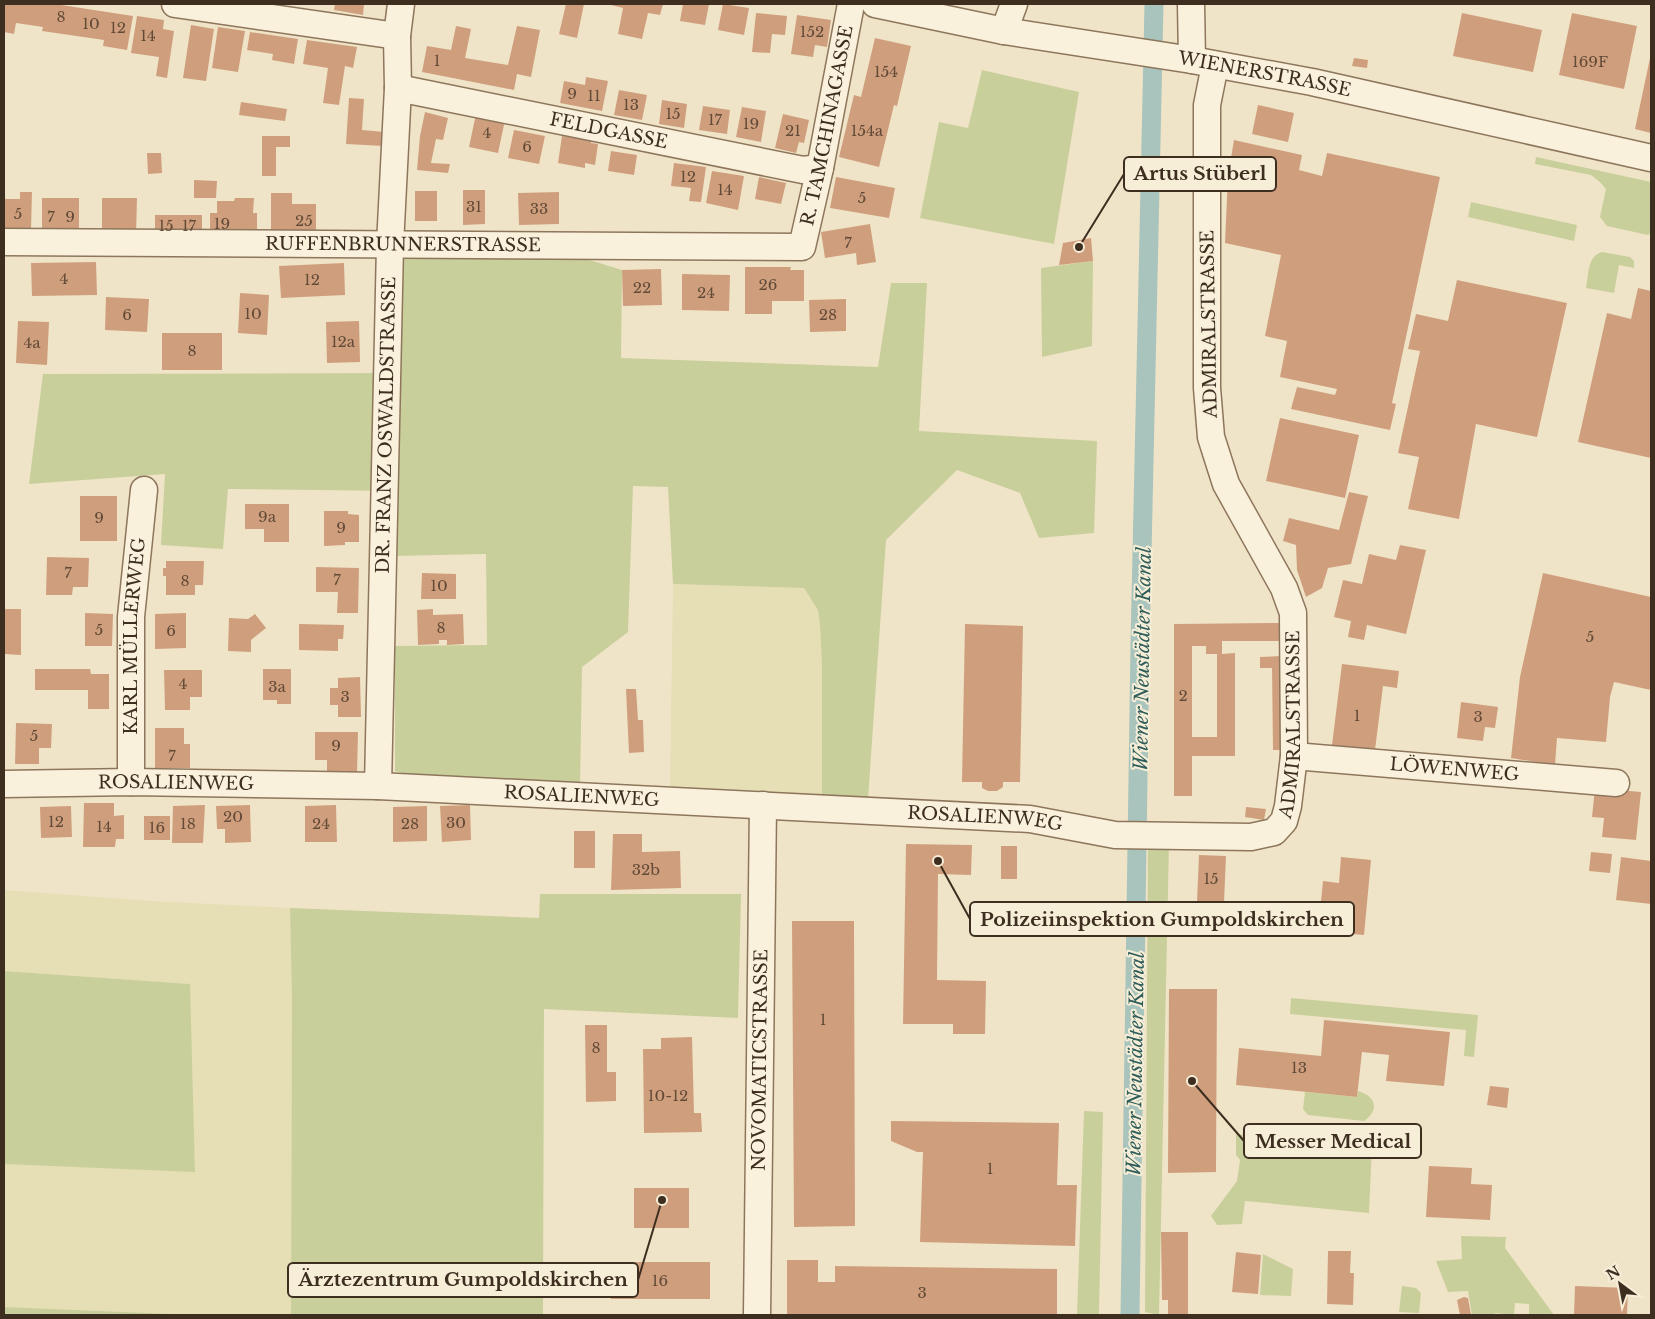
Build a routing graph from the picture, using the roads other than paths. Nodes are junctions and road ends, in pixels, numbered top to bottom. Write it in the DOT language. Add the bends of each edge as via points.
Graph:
graph roads {
  1 [pos="175,4"];
  2 [pos="401,4"];
  3 [pos="851,4"];
  4 [pos="875,4"];
  5 [pos="1014,4"];
  6 [pos="1192,4"];
  7 [pos="1004,31"];
  8 [pos="397,36"];
  9 [pos="1193,61"];
  10 [pos="398,88"];
  11 [pos="1651,158"];
  12 [pos="820,168"];
  13 [pos="4,242"];
  14 [pos="390,245"];
  15 [pos="802,247"];
  16 [pos="144,490"];
  17 [pos="1294,756"];
  18 [pos="131,782"];
  19 [pos="1616,783"];
  20 [pos="4,784"];
  21 [pos="378,786"];
  22 [pos="763,805"];
  23 [pos="1156,835"];
  24 [pos="757,1315"];
  1 -- 8 [label="street"];
  2 -- 8 [label="street, DR. FRANZ OSWALDSTRASSE"];
  3 -- 12 [label="street, R. TAMCHINAGASSE"];
  4 -- 7 [label="street, WIENERSTRASSE"];
  5 -- 7 [label="street"];
  6 -- 9 [label="street, ADMIRALSTRASSE"];
  7 -- 9 [label="street, WIENERSTRASSE"];
  8 -- 10 [label="street, DR. FRANZ OSWALDSTRASSE"];
  9 -- 11 [label="street, WIENERSTRASSE" via="1312,82"];
  9 -- 17 [label="street, ADMIRALSTRASSE" via="1207,105 1207,388 1211,438 1226,484 1284,588 1292,613"];
  10 -- 12 [label="street, FELDGASSE" via="803,170"];
  10 -- 14 [label="street, DR. FRANZ OSWALDSTRASSE"];
  12 -- 15 [label="street, R. TAMCHINAGASSE"];
  13 -- 14 [label="street, RUFFENBRUNNERSTRASSE"];
  14 -- 15 [label="street, RUFFENBRUNNERSTRASSE"];
  14 -- 21 [label="street, DR. FRANZ OSWALDSTRASSE"];
  16 -- 18 [label="street, KARL MÜLLERWEG" via="131,617"];
  17 -- 19 [label="street, LÖWENWEG"];
  17 -- 23 [label="street, ADMIRALSTRASSE" via="1288,806 1284,821 1274,832 1251,837"];
  18 -- 20 [label="street, ROSALIENWEG"];
  18 -- 21 [label="street, ROSALIENWEG"];
  21 -- 22 [label="street, ROSALIENWEG"];
  22 -- 23 [label="street, ROSALIENWEG" via="1030,819 1122,835"];
  22 -- 24 [label="street, NOVOMATICSTRASSE"];
}
